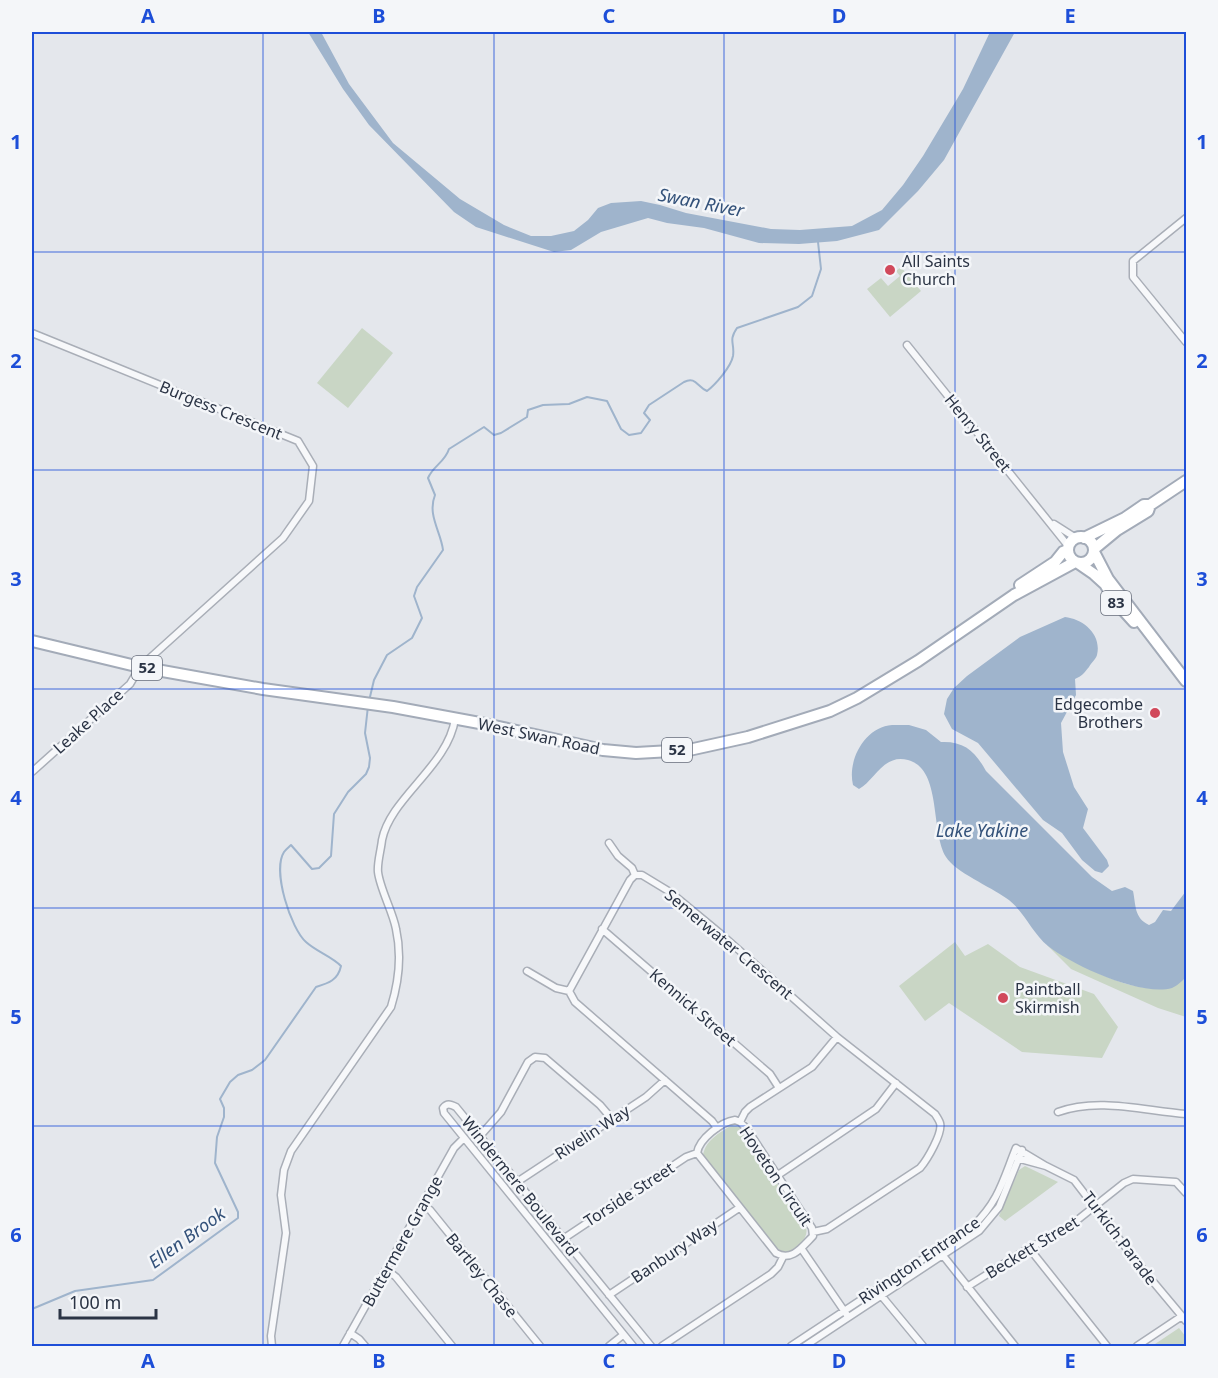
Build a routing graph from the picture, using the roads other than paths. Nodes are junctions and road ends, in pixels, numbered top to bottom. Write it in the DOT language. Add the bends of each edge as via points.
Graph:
graph roads {
  1 [pos="1186,218"];
  2 [pos="32,333"];
  3 [pos="1186,342"];
  4 [pos="907,345"];
  5 [pos="1186,481"];
  6 [pos="1150,505"];
  7 [pos="1049,521"];
  8 [pos="1074,543"];
  9 [pos="1094,550"];
  10 [pos="1076,562"];
  11 [pos="1014,595"];
  12 [pos="32,641"];
  13 [pos="1155,643"];
  14 [pos="140,667"];
  15 [pos="1186,681"];
  16 [pos="455,719"];
  17 [pos="32,772"];
  18 [pos="609,843"];
  19 [pos="635,875"];
  20 [pos="603,928"];
  21 [pos="527,971"];
  22 [pos="569,991"];
  23 [pos="837,1037"];
  24 [pos="665,1080"];
  25 [pos="896,1083"];
  26 [pos="779,1088"];
  27 [pos="1058,1112"];
  28 [pos="1186,1114"];
  29 [pos="612,1119"];
  30 [pos="740,1122"];
  31 [pos="717,1128"];
  32 [pos="480,1136"];
  33 [pos="464,1138"];
  34 [pos="1019,1149"];
  35 [pos="697,1154"];
  36 [pos="1015,1158"];
  37 [pos="1046,1166"];
  38 [pos="778,1175"];
  39 [pos="517,1182"];
  40 [pos="1184,1184"];
  41 [pos="1186,1193"];
  42 [pos="422,1206"];
  43 [pos="1095,1206"];
  44 [pos="739,1208"];
  45 [pos="813,1232"];
  46 [pos="563,1239"];
  47 [pos="801,1248"];
  48 [pos="1029,1248"];
  49 [pos="940,1253"];
  50 [pos="783,1257"];
  51 [pos="387,1270"];
  52 [pos="968,1287"];
  53 [pos="876,1290"];
  54 [pos="609,1295"];
  55 [pos="881,1296"];
  56 [pos="847,1314"];
  57 [pos="1184,1319"];
  58 [pos="350,1334"];
  59 [pos="623,1335"];
  60 [pos="272,1347"];
  61 [pos="343,1347"];
  62 [pos="365,1347"];
  63 [pos="452,1347"];
  64 [pos="540,1347"];
  65 [pos="609,1347"];
  66 [pos="633,1347"];
  67 [pos="651,1347"];
  68 [pos="662,1347"];
  69 [pos="792,1347"];
  70 [pos="805,1347"];
  71 [pos="923,1347"];
  72 [pos="1015,1347"];
  73 [pos="1107,1347"];
  74 [pos="1137,1347"];
  1 -- 3 [label="street" via="1133,261 1133,277"];
  2 -- 14 [label="street, Burgess Crescent" via="298,441 313,466 309,501 284,538"];
  4 -- 7 [label="street, Henry Street"];
  5 -- 6 [label="main road, West Swan Road / 52"];
  6 -- 8 [label="main road, West Swan Road / 52" via="1144,504"];
  6 -- 9 [label="main road, West Swan Road / 52" via="1148,511"];
  7 -- 8 [label="street, Henry Street"];
  7 -- 8 [label="street, Henry Street"];
  8 -- 9 [label="main road" via="1091,542"];
  8 -- 10 [label="main road" via="1070,556"];
  8 -- 11 [label="main road, West Swan Road / 52" via="1017,586"];
  9 -- 10 [label="main road, 52" via="1090,560"];
  9 -- 13 [label="main road, 83" via="1108,579"];
  10 -- 11 [label="main road, West Swan Road / 52"];
  10 -- 13 [label="main road, 83" via="1105,584 1123,610"];
  11 -- 16 [label="main road, West Swan Road / 52" via="857,698 821,715 748,737 689,750 636,753 603,750"];
  12 -- 14 [label="main road, West Swan Road / 52"];
  13 -- 15 [label="main road, 83"];
  14 -- 16 [label="main road, West Swan Road / 52"];
  14 -- 17 [label="street, Leake Place" via="130,684"];
  16 -- 60 [label="street" via="442,752 395,812 383,837 378,872 399,951 399,982 391,1007 291,1151 284,1170 281,1194 286,1233"];
  18 -- 19 [label="street"];
  19 -- 20 [label="street"];
  19 -- 23 [label="street, Semerwater Crescent" via="642,875 670,892"];
  20 -- 22 [label="street"];
  20 -- 26 [label="street, Kennick Street" via="770,1074"];
  21 -- 22 [label="street"];
  22 -- 24 [label="street" via="575,1002"];
  23 -- 25 [label="street, Semerwater Crescent"];
  23 -- 26 [label="street" via="812,1067"];
  24 -- 29 [label="street, Rivelin Way"];
  24 -- 31 [label="street"];
  25 -- 38 [label="street" via="876,1109"];
  25 -- 45 [label="street, Semerwater Crescent" via="941,1123 927,1160 827,1229"];
  26 -- 30 [label="street" via="750,1107"];
  27 -- 28 [label="street" via="1080,1105"];
  29 -- 32 [label="street" via="545,1058 535,1057 528,1062 501,1112"];
  29 -- 39 [label="street, Rivelin Way"];
  30 -- 31 [label="street, Hoveton Circuit" via="730,1121"];
  30 -- 38 [label="street, Hoveton Circuit"];
  31 -- 35 [label="street, Hoveton Circuit" via="698,1147"];
  32 -- 33 [label="street, Windermere Boulevard" via="456,1107 446,1105 444,1113"];
  32 -- 39 [label="street, Windermere Boulevard"];
  33 -- 42 [label="street, Buttermere Grange" via="454,1148"];
  33 -- 59 [label="street, Windermere Boulevard"];
  34 -- 36 [label="street, Rivington Entrance"];
  34 -- 37 [label="street, Turkich Parade"];
  35 -- 44 [label="street"];
  35 -- 46 [label="street, Torside Street" via="686,1157"];
  36 -- 37 [label="street, Turkich Parade"];
  36 -- 49 [label="street, Rivington Entrance" via="999,1208 990,1220 979,1231"];
  37 -- 43 [label="street, Turkich Parade" via="1074,1180"];
  38 -- 45 [label="street, Hoveton Circuit"];
  39 -- 46 [label="street, Windermere Boulevard"];
  40 -- 41 [label="street"];
  40 -- 43 [label="street, Beckett Street" via="1133,1179"];
  42 -- 51 [label="street, Buttermere Grange"];
  42 -- 64 [label="street, Bartley Chase" via="430,1210"];
  43 -- 48 [label="street, Beckett Street" via="1066,1230"];
  43 -- 57 [label="street, Turkich Parade"];
  44 -- 50 [label="street"];
  44 -- 54 [label="street, Banbury Way"];
  45 -- 47 [label="street, Hoveton Circuit"];
  46 -- 54 [label="street, Windermere Boulevard"];
  47 -- 50 [label="street, Hoveton Circuit"];
  47 -- 56 [label="street"];
  48 -- 52 [label="street, Beckett Street"];
  48 -- 73 [label="street"];
  49 -- 52 [label="street"];
  49 -- 53 [label="street, Rivington Entrance"];
  49 -- 55 [label="street, Rivington Entrance"];
  50 -- 68 [label="street" via="771,1274"];
  51 -- 58 [label="street, Buttermere Grange"];
  51 -- 63 [label="street"];
  52 -- 72 [label="street"];
  53 -- 55 [label="street"];
  53 -- 56 [label="street, Rivington Entrance"];
  54 -- 67 [label="street, Windermere Boulevard"];
  55 -- 56 [label="street, Rivington Entrance"];
  55 -- 71 [label="street"];
  56 -- 69 [label="street, Rivington Entrance"];
  56 -- 70 [label="street, Rivington Entrance"];
  57 -- 74 [label="street"];
  58 -- 61 [label="street, Buttermere Grange"];
  58 -- 62 [label="street"];
  59 -- 65 [label="street"];
  59 -- 66 [label="street, Windermere Boulevard"];
}
